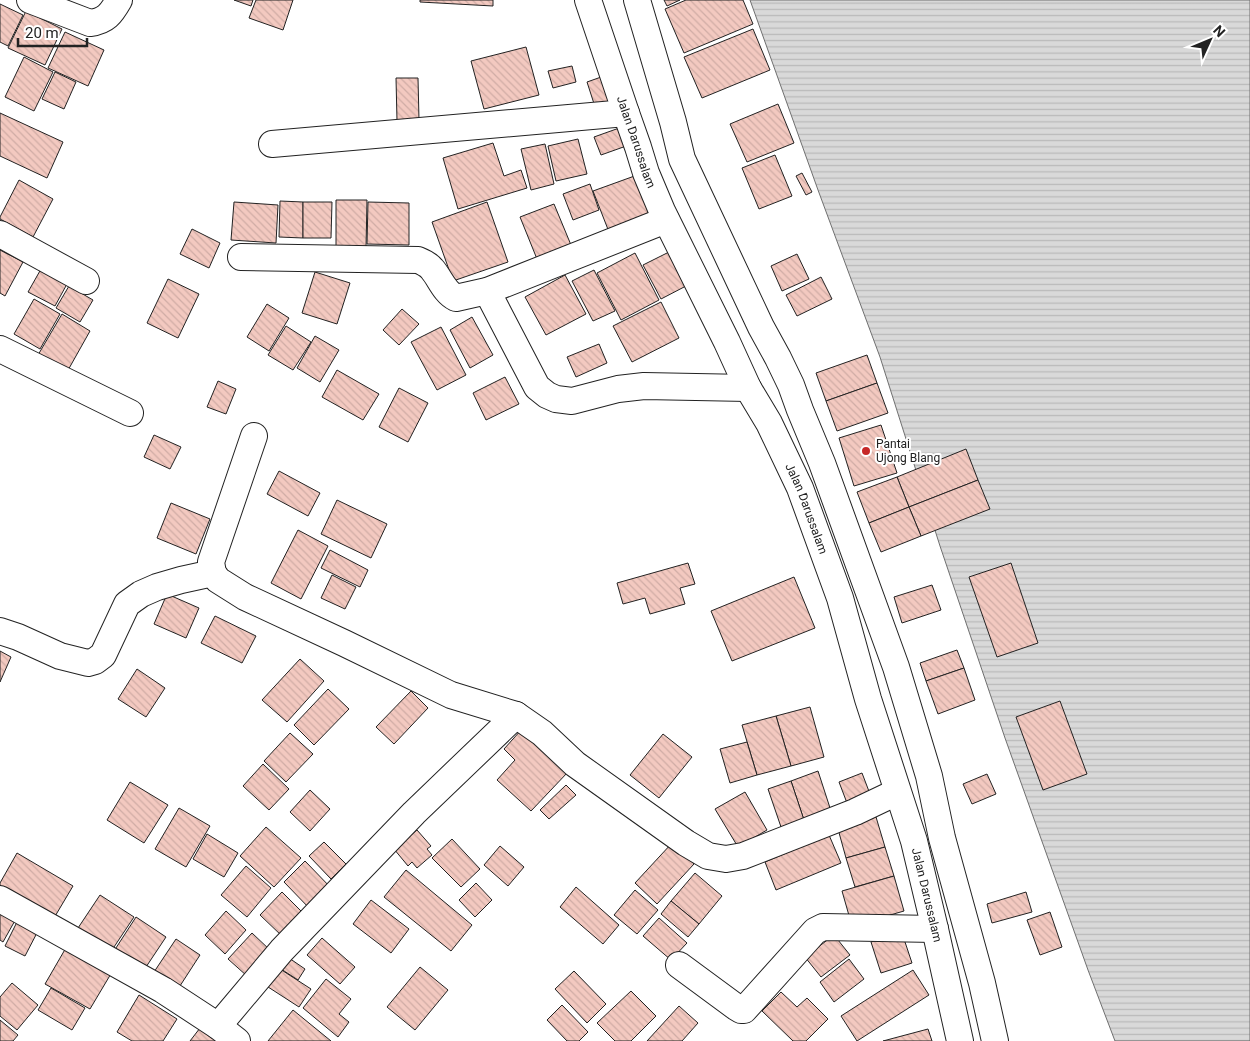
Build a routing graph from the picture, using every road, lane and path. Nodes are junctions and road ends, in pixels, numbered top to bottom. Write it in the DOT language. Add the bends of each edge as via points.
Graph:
graph roads {
  1 [pos="30,0"];
  2 [pos="118,0"];
  3 [pos="588,0"];
  4 [pos="637,0"];
  5 [pos="626,113"];
  6 [pos="272,144"];
  7 [pos="682,159"];
  8 [pos="646,173"];
  9 [pos="666,220"];
  10 [pos="0,234"];
  11 [pos="241,257"];
  12 [pos="86,281"];
  13 [pos="487,291"];
  14 [pos="761,328"];
  15 [pos="727,342"];
  16 [pos="0,349"];
  17 [pos="748,388"];
  18 [pos="130,413"];
  19 [pos="254,436"];
  20 [pos="213,573"];
  21 [pos="0,631"];
  22 [pos="516,715"];
  23 [pos="897,792"];
  24 [pos="0,900"];
  25 [pos="935,929"];
  26 [pos="679,965"];
  27 [pos="228,1033"];
  28 [pos="960,1041"];
  29 [pos="995,1041"];
  1 -- 2 [label="street" via="90,24 106,18"];
  3 -- 5 [label="street, Jalan Darussalam"];
  4 -- 7 [label="street"];
  5 -- 6 [label="street"];
  5 -- 8 [label="street, Jalan Darussalam"];
  7 -- 8 [label="street"];
  7 -- 14 [label="street"];
  8 -- 9 [label="street, Jalan Darussalam"];
  9 -- 13 [label="street"];
  9 -- 15 [label="street, Jalan Darussalam"];
  10 -- 12 [label="street"];
  11 -- 13 [label="street" via="418,260 432,268 456,298"];
  13 -- 17 [label="street" via="537,387 556,400 572,401 644,386"];
  14 -- 15 [label="street"];
  14 -- 29 [label="street" via="791,386 822,463 896,667 929,776"];
  15 -- 17 [label="street, Jalan Darussalam"];
  16 -- 18 [label="street"];
  17 -- 23 [label="street, Jalan Darussalam" via="800,488 840,598"];
  19 -- 20 [label="street" via="211,562"];
  20 -- 21 [label="street" via="157,587 126,604 103,655 95,662 60,656"];
  20 -- 22 [label="street" via="218,580 245,597 452,696"];
  22 -- 23 [label="street" via="542,733 575,764 686,844 708,856 726,859 743,856"];
  22 -- 27 [label="street" via="414,813 282,950"];
  23 -- 25 [label="street, Jalan Darussalam" via="914,841"];
  24 -- 27 [label="street" via="163,990"];
  25 -- 26 [label="street" via="823,927 815,931 744,1010"];
  25 -- 28 [label="street, Jalan Darussalam"];
}
